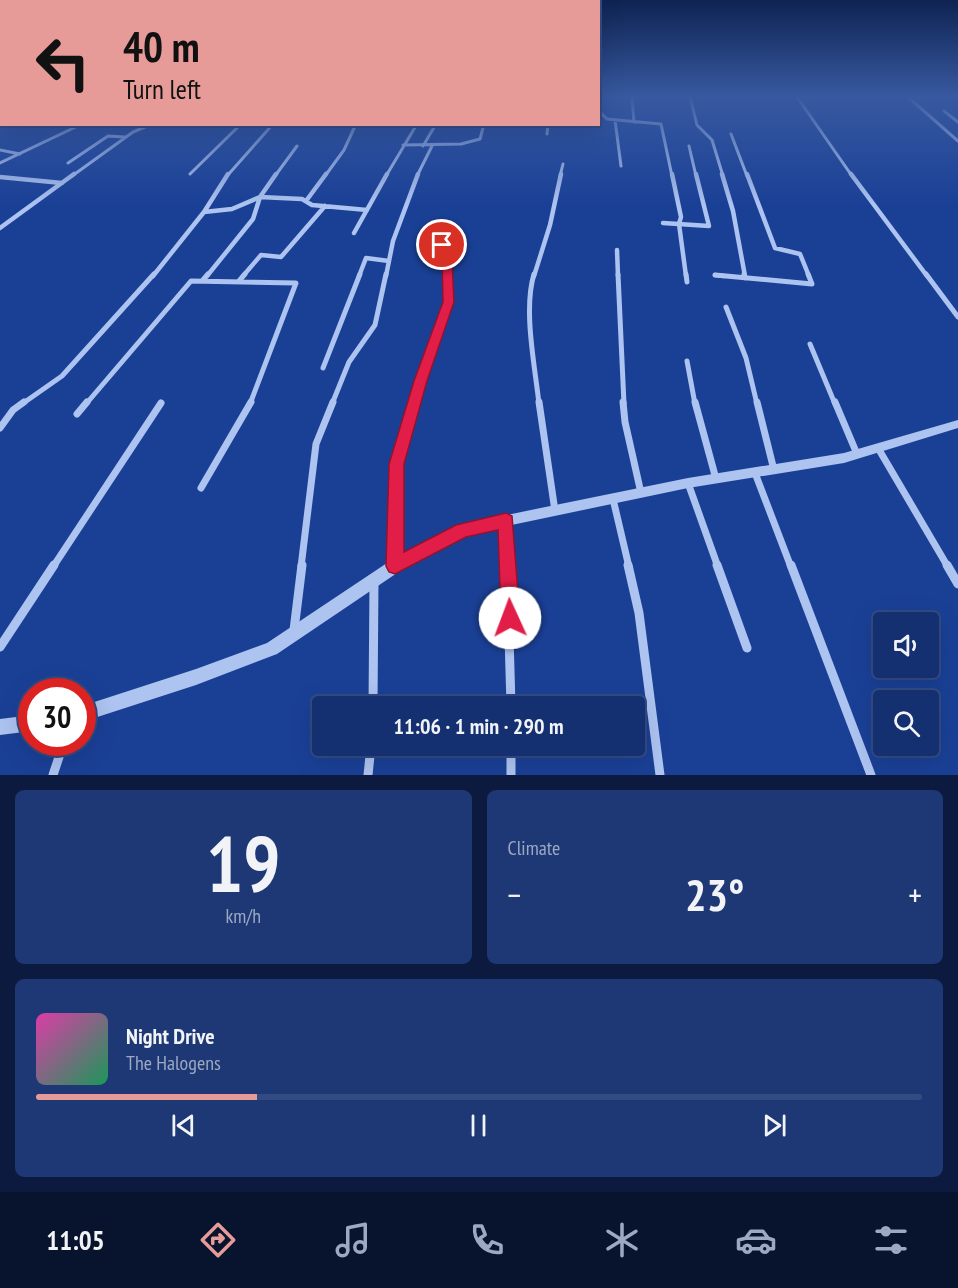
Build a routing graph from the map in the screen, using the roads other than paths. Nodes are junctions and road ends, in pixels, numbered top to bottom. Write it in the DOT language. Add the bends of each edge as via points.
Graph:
graph roads {
  1 [pos="64,133"];
  2 [pos="134,133"];
  3 [pos="232,133"];
  4 [pos="265,133"];
  5 [pos="352,133"];
  6 [pos="411,133"];
  7 [pos="431,133"];
  8 [pos="482,133"];
  9 [pos="617,133"];
  10 [pos="663,133"];
  11 [pos="705,133"];
  12 [pos="822,133"];
  13 [pos="731,134"];
  14 [pos="126,137"];
  15 [pos="403,145"];
  16 [pos="297,146"];
  17 [pos="423,146"];
  18 [pos="432,146"];
  19 [pos="689,146"];
  20 [pos="0,150"];
  21 [pos="22,154"];
  22 [pos="68,163"];
  23 [pos="0,164"];
  24 [pos="563,164"];
  25 [pos="621,166"];
  26 [pos="190,174"];
  27 [pos="0,177"];
  28 [pos="62,183"];
  29 [pos="260,197"];
  30 [pos="306,201"];
  31 [pos="325,206"];
  32 [pos="367,210"];
  33 [pos="204,212"];
  34 [pos="663,223"];
  35 [pos="679,224"];
  36 [pos="0,228"];
  37 [pos="436,231"];
  38 [pos="354,233"];
  39 [pos="617,250"];
  40 [pos="389,261"];
  41 [pos="714,275"];
  42 [pos="745,278"];
  43 [pos="202,281"];
  44 [pos="239,281"];
  45 [pos="687,282"];
  46 [pos="726,307"];
  47 [pos="958,317"];
  48 [pos="810,344"];
  49 [pos="687,361"];
  50 [pos="323,368"];
  51 [pos="161,403"];
  52 [pos="77,414"];
  53 [pos="958,424"];
  54 [pos="0,428"];
  55 [pos="878,448"];
  56 [pos="857,454"];
  57 [pos="774,470"];
  58 [pos="755,473"];
  59 [pos="716,479"];
  60 [pos="688,483"];
  61 [pos="201,488"];
  62 [pos="641,493"];
  63 [pos="613,499"];
  64 [pos="555,511"];
  65 [pos="506,521"];
  66 [pos="395,566"];
  67 [pos="374,580"];
  68 [pos="958,584"];
  69 [pos="294,635"];
  70 [pos="0,646"];
  71 [pos="747,648"];
  72 [pos="373,696"];
  73 [pos="511,696"];
  74 [pos="96,709"];
  75 [pos="18,725"];
  76 [pos="0,727"];
  77 [pos="59,756"];
  78 [pos="369,756"];
  79 [pos="511,756"];
  80 [pos="53,775"];
  81 [pos="368,775"];
  82 [pos="511,775"];
  83 [pos="660,775"];
  84 [pos="871,775"];
  1 -- 21 [label="street"];
  2 -- 14 [label="street"];
  3 -- 26 [label="street"];
  4 -- 33 [label="street" via="226,177"];
  5 -- 30 [label="street"];
  6 -- 15 [label="street"];
  7 -- 17 [label="street"];
  8 -- 18 [label="street" via="480,139 461,144"];
  9 -- 25 [label="street"];
  10 -- 35 [label="street" via="681,217"];
  11 -- 42 [label="street" via="712,140 730,201"];
  12 -- 47 [label="street"];
  13 -- 42 [label="street" via="776,248 800,254 812,284"];
  14 -- 22 [label="street" via="108,136"];
  14 -- 28 [label="street"];
  15 -- 17 [label="street"];
  15 -- 32 [label="street"];
  16 -- 29 [label="street"];
  17 -- 18 [label="street"];
  18 -- 40 [label="street" via="421,165"];
  19 -- 35 [label="street" via="709,226"];
  20 -- 21 [label="street"];
  21 -- 23 [label="street"];
  24 -- 64 [label="street" via="550,225 531,285 532,344"];
  27 -- 28 [label="street"];
  28 -- 36 [label="street"];
  29 -- 30 [label="street"];
  29 -- 33 [label="street" via="232,209"];
  29 -- 43 [label="street" via="253,219"];
  30 -- 31 [label="street"];
  31 -- 32 [label="street"];
  31 -- 44 [label="street" via="281,258 261,255"];
  32 -- 38 [label="street"];
  33 -- 54 [label="street" via="140,292 70,367 13,410"];
  34 -- 35 [label="street"];
  35 -- 45 [label="street"];
  37 -- 66 [label="street" via="447,260 449,302 397,464"];
  39 -- 62 [label="street" via="625,422"];
  40 -- 50 [label="street" via="366,258"];
  40 -- 69 [label="street" via="375,325 349,362 316,444"];
  41 -- 42 [label="street"];
  43 -- 44 [label="street"];
  43 -- 52 [label="street" via="191,281"];
  44 -- 61 [label="street" via="296,283 253,399"];
  46 -- 57 [label="street" via="746,358"];
  48 -- 56 [label="street"];
  49 -- 59 [label="street" via="698,421"];
  51 -- 70 [label="street"];
  53 -- 55 [label="street"];
  55 -- 56 [label="street"];
  55 -- 68 [label="street"];
  56 -- 57 [label="street"];
  57 -- 58 [label="street"];
  58 -- 59 [label="street"];
  58 -- 84 [label="street"];
  59 -- 60 [label="street"];
  60 -- 62 [label="street"];
  60 -- 71 [label="street"];
  62 -- 63 [label="street"];
  63 -- 64 [label="street"];
  63 -- 83 [label="street" via="639,613"];
  64 -- 65 [label="street"];
  65 -- 66 [label="street" via="462,530"];
  65 -- 73 [label="street"];
  66 -- 67 [label="street"];
  67 -- 69 [label="street"];
  67 -- 72 [label="street"];
  69 -- 74 [label="street" via="272,649"];
  75 -- 76 [label="street"];
  77 -- 80 [label="street"];
  78 -- 81 [label="street"];
  79 -- 82 [label="street"];
}
